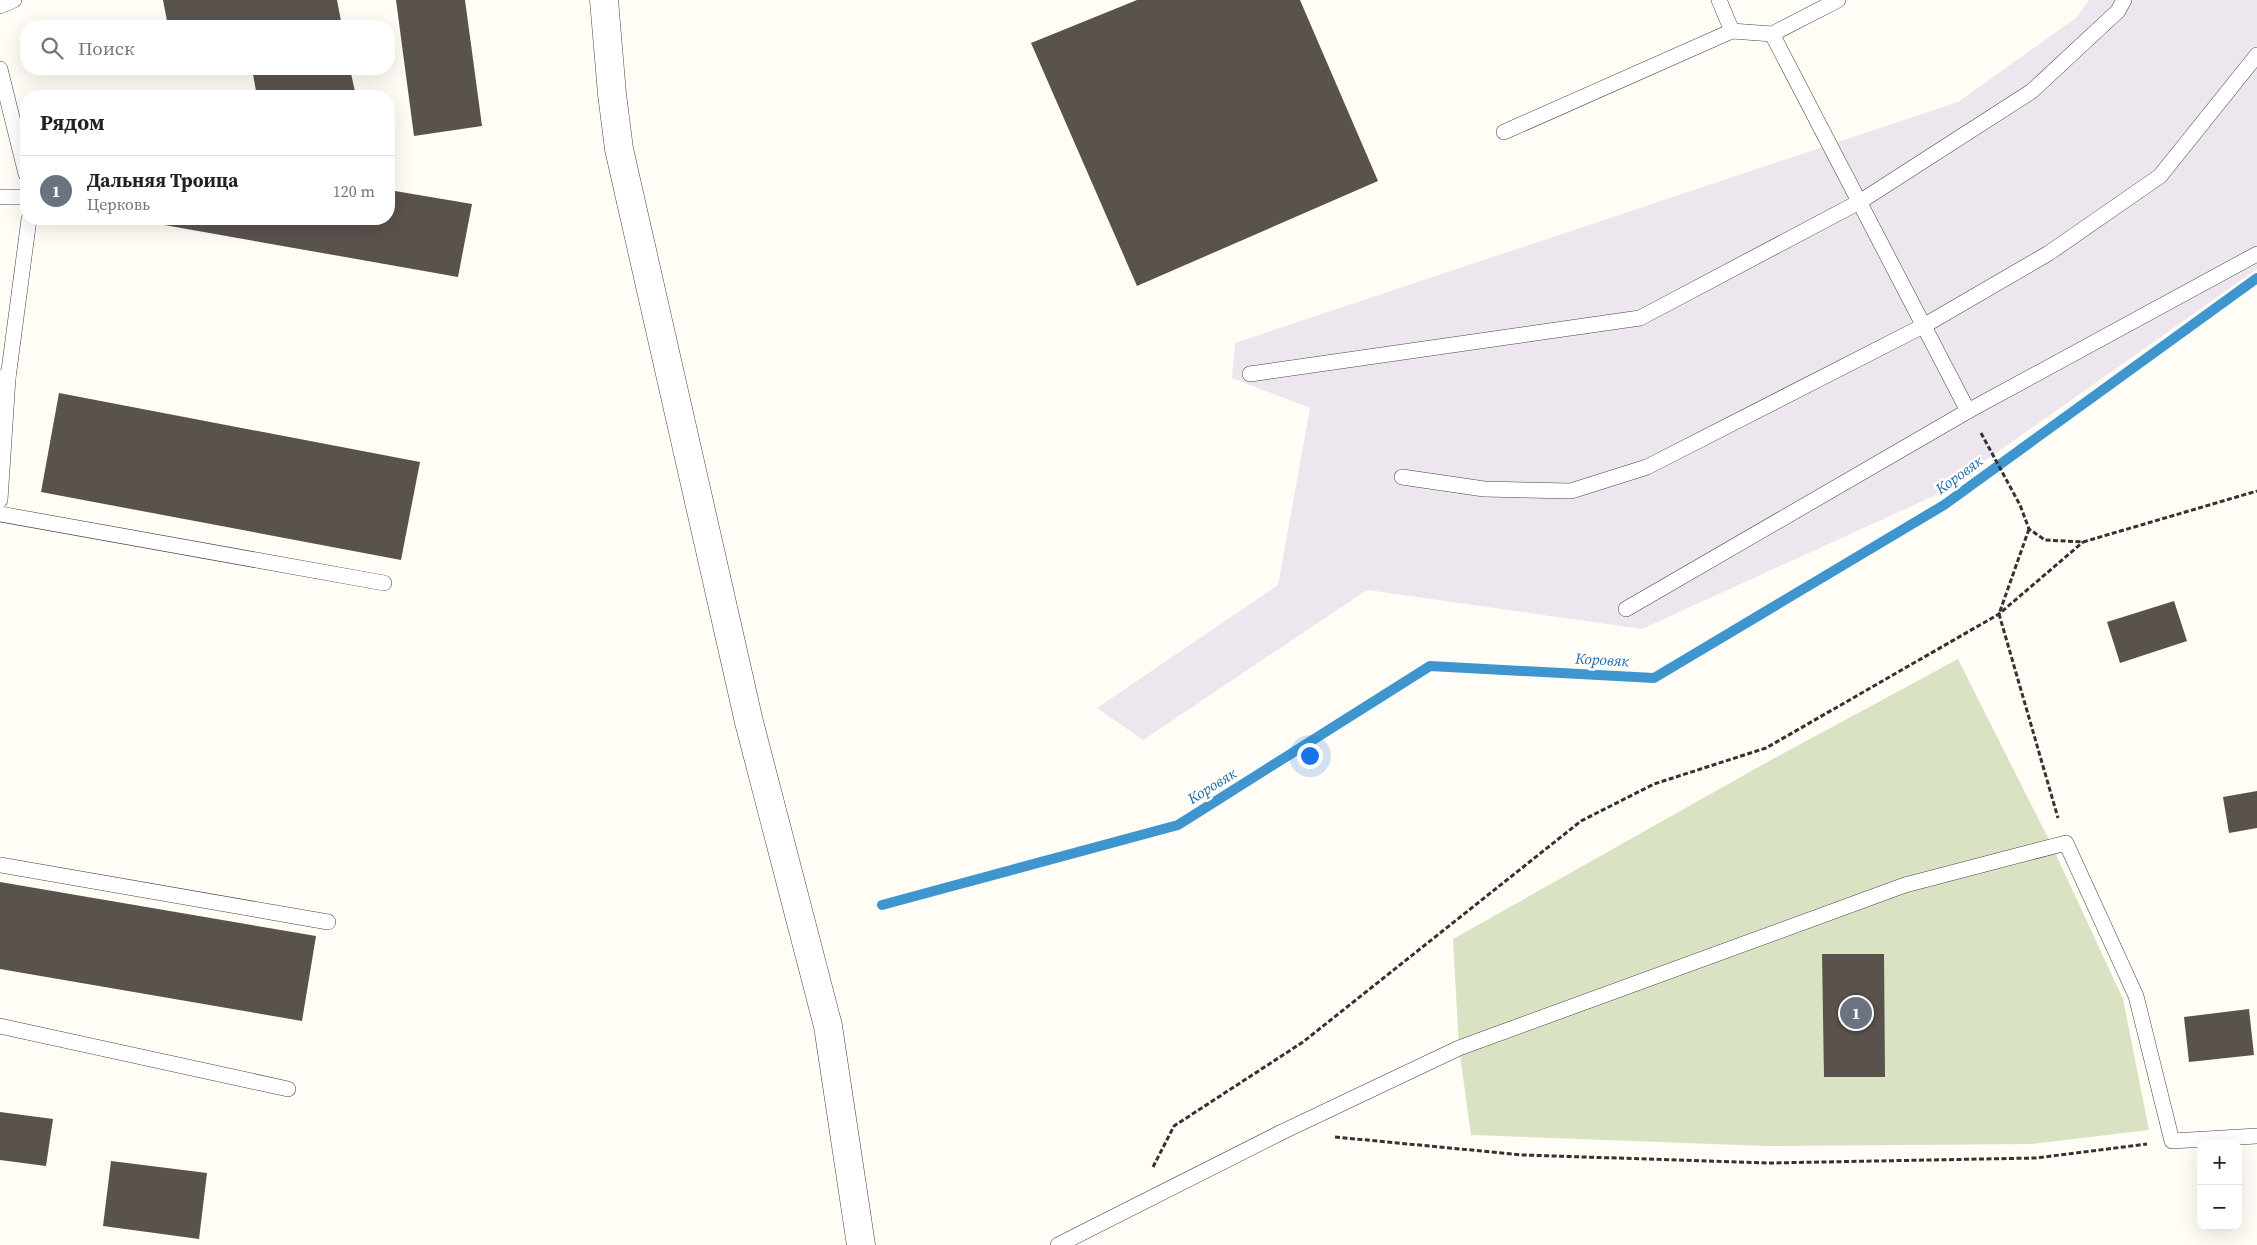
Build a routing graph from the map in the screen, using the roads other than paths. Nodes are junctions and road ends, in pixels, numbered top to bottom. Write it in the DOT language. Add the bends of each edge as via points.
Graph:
graph roads {
  1 [pos="14,0"];
  2 [pos="604,0"];
  3 [pos="1719,0"];
  4 [pos="1838,0"];
  5 [pos="2124,0"];
  6 [pos="0,6"];
  7 [pos="1732,31"];
  8 [pos="1772,34"];
  9 [pos="2257,55"];
  10 [pos="0,69"];
  11 [pos="1504,132"];
  12 [pos="20,150"];
  13 [pos="0,197"];
  14 [pos="20,197"];
  15 [pos="1861,202"];
  16 [pos="28,225"];
  17 [pos="2257,254"];
  18 [pos="1925,325"];
  19 [pos="1250,374"];
  20 [pos="4,377"];
  21 [pos="1968,410"];
  22 [pos="1402,477"];
  23 [pos="0,500"];
  24 [pos="0,514"];
  25 [pos="384,583"];
  26 [pos="1626,609"];
  27 [pos="0,865"];
  28 [pos="328,922"];
  29 [pos="0,1026"];
  30 [pos="288,1089"];
  31 [pos="2257,1136"];
  32 [pos="861,1245"];
  33 [pos="1058,1245"];
  1 -- 6 [label="lane"];
  2 -- 32 [label="street" via="619,148 749,722 828,1026"];
  3 -- 7 [label="lane"];
  4 -- 8 [label="lane"];
  5 -- 15 [label="lane" via="2118,11 2032,91"];
  7 -- 8 [label="lane"];
  7 -- 11 [label="lane"];
  8 -- 15 [label="lane"];
  9 -- 18 [label="lane" via="2160,176 2049,253"];
  10 -- 12 [label="lane"];
  13 -- 14 [label="lane"];
  15 -- 18 [label="lane"];
  15 -- 19 [label="lane" via="1640,318"];
  16 -- 20 [label="lane"];
  17 -- 21 [label="lane"];
  18 -- 21 [label="lane"];
  18 -- 22 [label="lane" via="1647,467 1571,491 1484,489"];
  20 -- 23 [label="lane"];
  21 -- 26 [label="lane"];
  24 -- 25 [label="lane"];
  27 -- 28 [label="lane"];
  29 -- 30 [label="lane"];
  31 -- 33 [label="lane" via="2172,1141 2136,996 2066,843 1905,885 1459,1048 1282,1132"];
}
